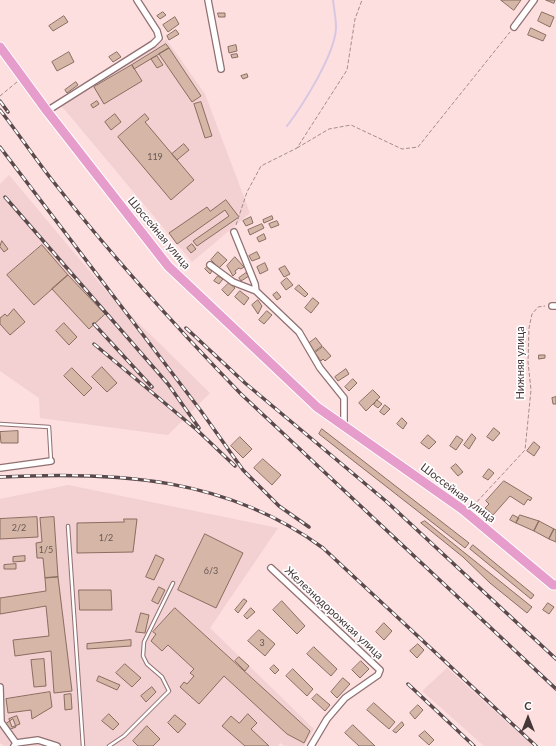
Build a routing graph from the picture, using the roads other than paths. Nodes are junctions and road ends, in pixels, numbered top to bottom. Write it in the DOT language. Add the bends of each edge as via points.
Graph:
graph roads {
  1 [pos="137,0"];
  2 [pos="208,0"];
  3 [pos="534,0"];
  4 [pos="514,27"];
  5 [pos="0,47"];
  6 [pos="221,69"];
  7 [pos="47,111"];
  8 [pos="234,232"];
  9 [pos="210,265"];
  10 [pos="256,291"];
  11 [pos="0,424"];
  12 [pos="344,427"];
  13 [pos="50,461"];
  14 [pos="0,468"];
  15 [pos="68,526"];
  16 [pos="271,568"];
  17 [pos="173,583"];
  18 [pos="555,585"];
  19 [pos="0,683"];
  20 [pos="0,687"];
  21 [pos="15,745"];
  22 [pos="57,746"];
  23 [pos="83,746"];
  24 [pos="109,746"];
  25 [pos="311,746"];
  1 -- 7 [label="street" via="157,31 158,38 153,44"];
  2 -- 6 [label="street"];
  3 -- 4 [label="street"];
  5 -- 7 [label="main road, Шоссейная улица"];
  7 -- 12 [label="main road, Шоссейная улица" via="168,266 311,402"];
  8 -- 10 [label="street"];
  9 -- 10 [label="street" via="233,282"];
  10 -- 12 [label="street" via="299,332 320,368 344,398"];
  11 -- 13 [label="lane" via="49,427"];
  12 -- 18 [label="main road, Шоссейная улица" via="467,512"];
  13 -- 14 [label="street"];
  15 -- 23 [label="lane"];
  16 -- 25 [label="street, Железнодорожная улица" via="380,670 345,698 327,719"];
  17 -- 24 [label="lane" via="144,642 143,656 147,664 162,677 169,691 124,736"];
  19 -- 20 [label="lane"];
  20 -- 21 [label="street" via="1,722"];
  21 -- 22 [label="street" via="38,740"];
}
